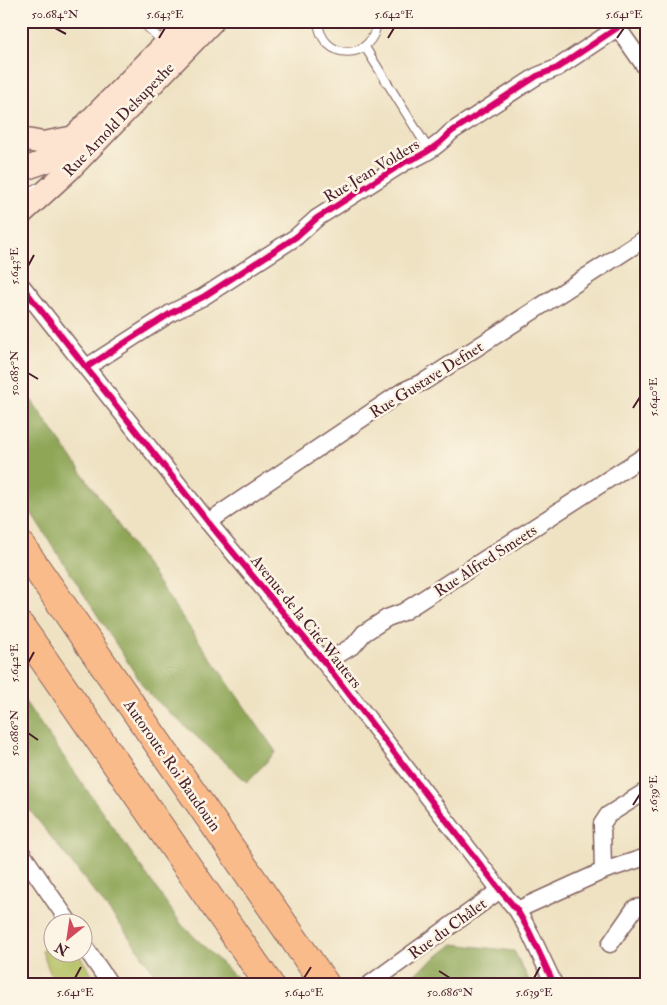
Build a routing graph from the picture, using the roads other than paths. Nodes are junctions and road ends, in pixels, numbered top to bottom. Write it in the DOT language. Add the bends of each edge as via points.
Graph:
graph roads {
  1 [pos="141,21"];
  2 [pos="188,21"];
  3 [pos="213,21"];
  4 [pos="318,21"];
  5 [pos="377,21"];
  6 [pos="615,25"];
  7 [pos="365,47"];
  8 [pos="172,51"];
  9 [pos="646,68"];
  10 [pos="74,137"];
  11 [pos="21,139"];
  12 [pos="429,150"];
  13 [pos="59,168"];
  14 [pos="21,170"];
  15 [pos="21,195"];
  16 [pos="21,214"];
  17 [pos="646,238"];
  18 [pos="21,285"];
  19 [pos="87,367"];
  20 [pos="646,455"];
  21 [pos="208,522"];
  22 [pos="21,546"];
  23 [pos="21,627"];
  24 [pos="325,664"];
  25 [pos="646,791"];
  26 [pos="21,852"];
  27 [pos="646,857"];
  28 [pos="604,871"];
  29 [pos="500,890"];
  30 [pos="646,906"];
  31 [pos="517,910"];
  32 [pos="62,912"];
  33 [pos="610,944"];
  34 [pos="92,957"];
  35 [pos="110,984"];
  36 [pos="269,984"];
  37 [pos="325,984"];
  38 [pos="370,984"];
  39 [pos="554,984"];
  1 -- 8 [label="lane"];
  2 -- 8 [label="street, Rue Arnold Delsupexhe"];
  3 -- 8 [label="street, Rue Arnold Delsupexhe"];
  4 -- 7 [label="lane" via="323,40 338,51 356,51"];
  5 -- 7 [label="lane" via="372,39"];
  6 -- 9 [label="street"];
  6 -- 12 [label="street, Rue Jean Volders" via="556,68 537,76 458,126"];
  7 -- 12 [label="lane, Rue Jean Volders"];
  8 -- 10 [label="street, Rue Arnold Delsupexhe"];
  8 -- 16 [label="street, Rue Arnold Delsupexhe" via="68,171"];
  10 -- 11 [label="street" via="43,143"];
  10 -- 14 [label="street, Rue Arnold Delsupexhe" via="47,161"];
  12 -- 19 [label="street, Rue Jean Volders" via="325,213 296,237 203,297 171,313"];
  13 -- 15 [label="lane" via="39,186"];
  17 -- 21 [label="street, Rue Gustave Defnet" via="425,381 403,391"];
  18 -- 19 [label="street, Avenue de la Cité Wauters"];
  19 -- 21 [label="street, Avenue de la Cité Wauters"];
  20 -- 24 [label="street, Rue Alfred Smeets" via="404,612 364,632 354,644"];
  21 -- 24 [label="street, Avenue de la Cité Wauters"];
  22 -- 37 [label="highway, Autoroute Roi Baudouin"];
  23 -- 36 [label="highway"];
  24 -- 29 [label="street, Avenue de la Cité Wauters"];
  25 -- 28 [label="street" via="608,815 602,824"];
  26 -- 32 [label="street"];
  27 -- 28 [label="street"];
  28 -- 31 [label="street"];
  29 -- 31 [label="street, Avenue de la Cité Wauters"];
  29 -- 38 [label="street, Rue du Châlet"];
  30 -- 33 [label="street" via="634,908"];
  31 -- 39 [label="street, Avenue de la Cité Wauters"];
  34 -- 35 [label="street"];
}
